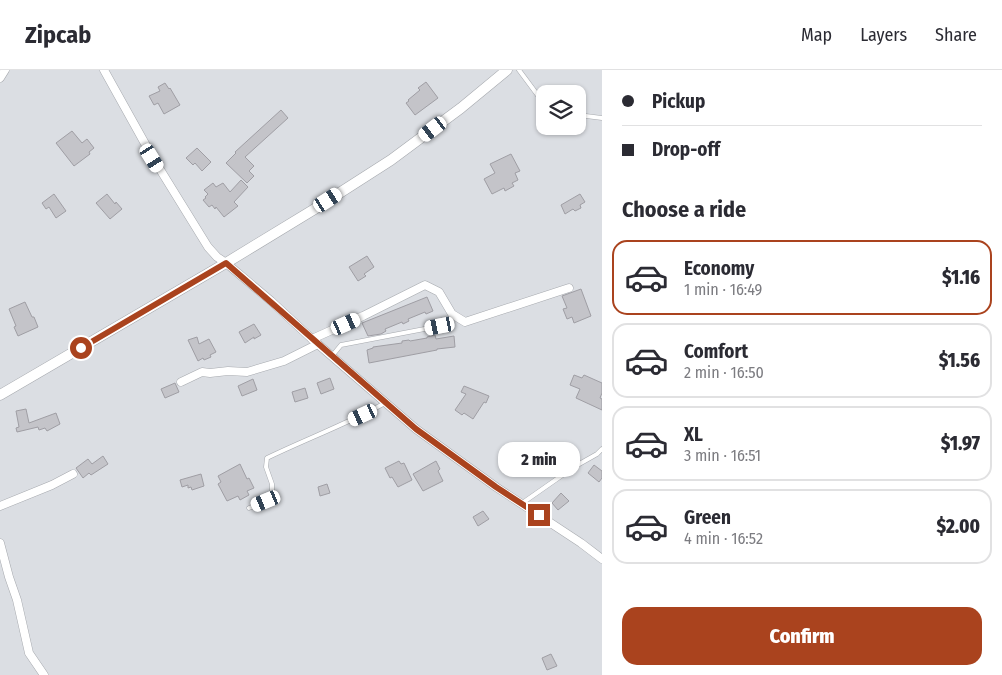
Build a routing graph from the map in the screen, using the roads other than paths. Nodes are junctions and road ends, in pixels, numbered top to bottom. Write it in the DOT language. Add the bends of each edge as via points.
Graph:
graph roads {
  1 [pos="5,70"];
  2 [pos="104,70"];
  3 [pos="507,70"];
  4 [pos="519,70"];
  5 [pos="0,78"];
  6 [pos="536,93"];
  7 [pos="586,116"];
  8 [pos="602,118"];
  9 [pos="226,263"];
  10 [pos="569,288"];
  11 [pos="440,326"];
  12 [pos="315,341"];
  13 [pos="332,356"];
  14 [pos="181,382"];
  15 [pos="0,395"];
  16 [pos="385,403"];
  17 [pos="602,449"];
  18 [pos="73,474"];
  19 [pos="521,504"];
  20 [pos="0,506"];
  21 [pos="249,508"];
  22 [pos="0,542"];
  23 [pos="602,559"];
  24 [pos="44,675"];
  1 -- 5 [label="street"];
  2 -- 9 [label="street" via="152,158 208,247"];
  3 -- 9 [label="street" via="391,160"];
  4 -- 6 [label="lane"];
  7 -- 8 [label="lane"];
  9 -- 12 [label="street"];
  9 -- 15 [label="street"];
  10 -- 12 [label="street" via="465,322 452,314 439,292 426,286"];
  11 -- 13 [label="lane" via="341,346"];
  12 -- 13 [label="street"];
  12 -- 14 [label="street" via="284,361 247,372 202,372"];
  13 -- 16 [label="street"];
  16 -- 19 [label="street" via="454,458"];
  16 -- 21 [label="lane" via="267,458 272,494 266,501"];
  17 -- 19 [label="lane"];
  18 -- 20 [label="street"];
  19 -- 23 [label="street"];
  22 -- 24 [label="street" via="29,652"];
}
